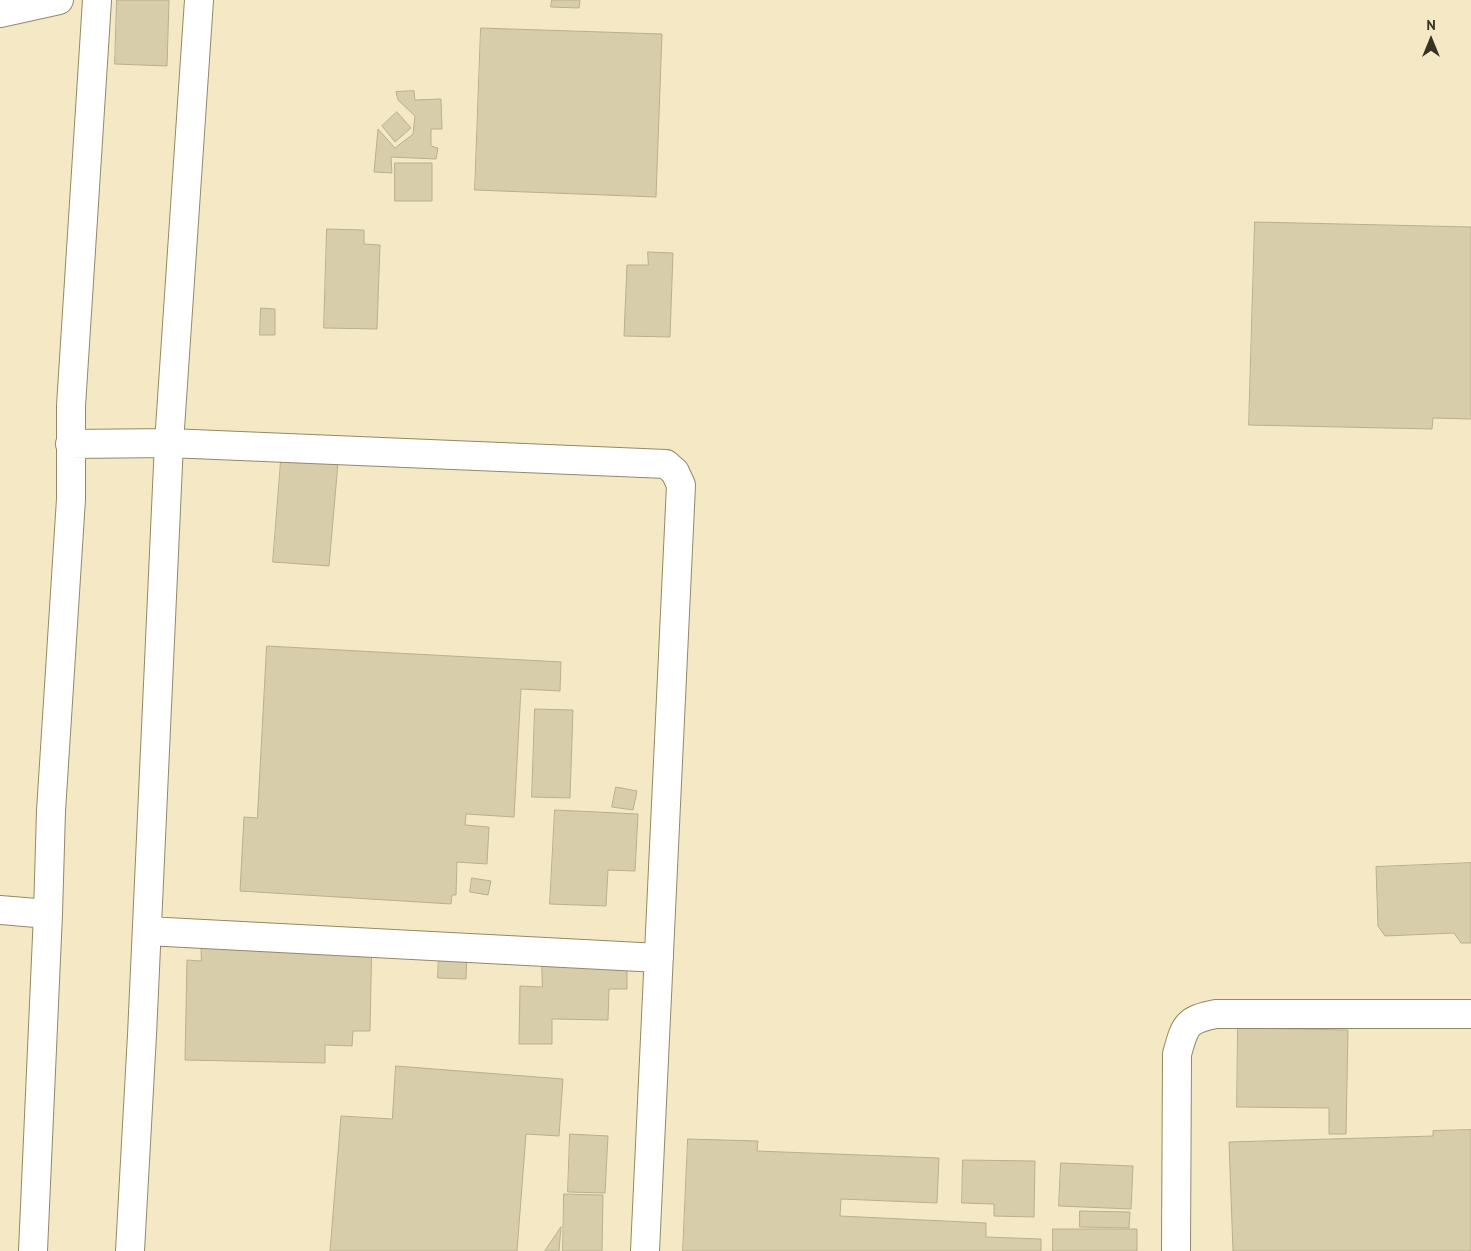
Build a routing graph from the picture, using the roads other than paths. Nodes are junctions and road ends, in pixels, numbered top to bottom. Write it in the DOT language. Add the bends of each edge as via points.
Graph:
graph roads {
  1 [pos="59,0"];
  2 [pos="97,0"];
  3 [pos="199,0"];
  4 [pos="0,13"];
  5 [pos="169,443"];
  6 [pos="70,444"];
  7 [pos="0,910"];
  8 [pos="48,914"];
  9 [pos="147,931"];
  10 [pos="659,958"];
  11 [pos="1471,1014"];
  12 [pos="33,1251"];
  13 [pos="130,1251"];
  14 [pos="645,1251"];
  15 [pos="1176,1251"];
  1 -- 4 [label="street"];
  2 -- 6 [label="street"];
  3 -- 5 [label="street"];
  5 -- 6 [label="street"];
  5 -- 9 [label="street"];
  5 -- 10 [label="street" via="666,464 675,472 681,485"];
  6 -- 8 [label="street" via="70,498"];
  7 -- 8 [label="street"];
  8 -- 12 [label="street"];
  9 -- 10 [label="street"];
  9 -- 13 [label="street"];
  10 -- 14 [label="street"];
  11 -- 15 [label="street" via="1216,1014 1197,1018 1184,1030 1177,1054"];
}
